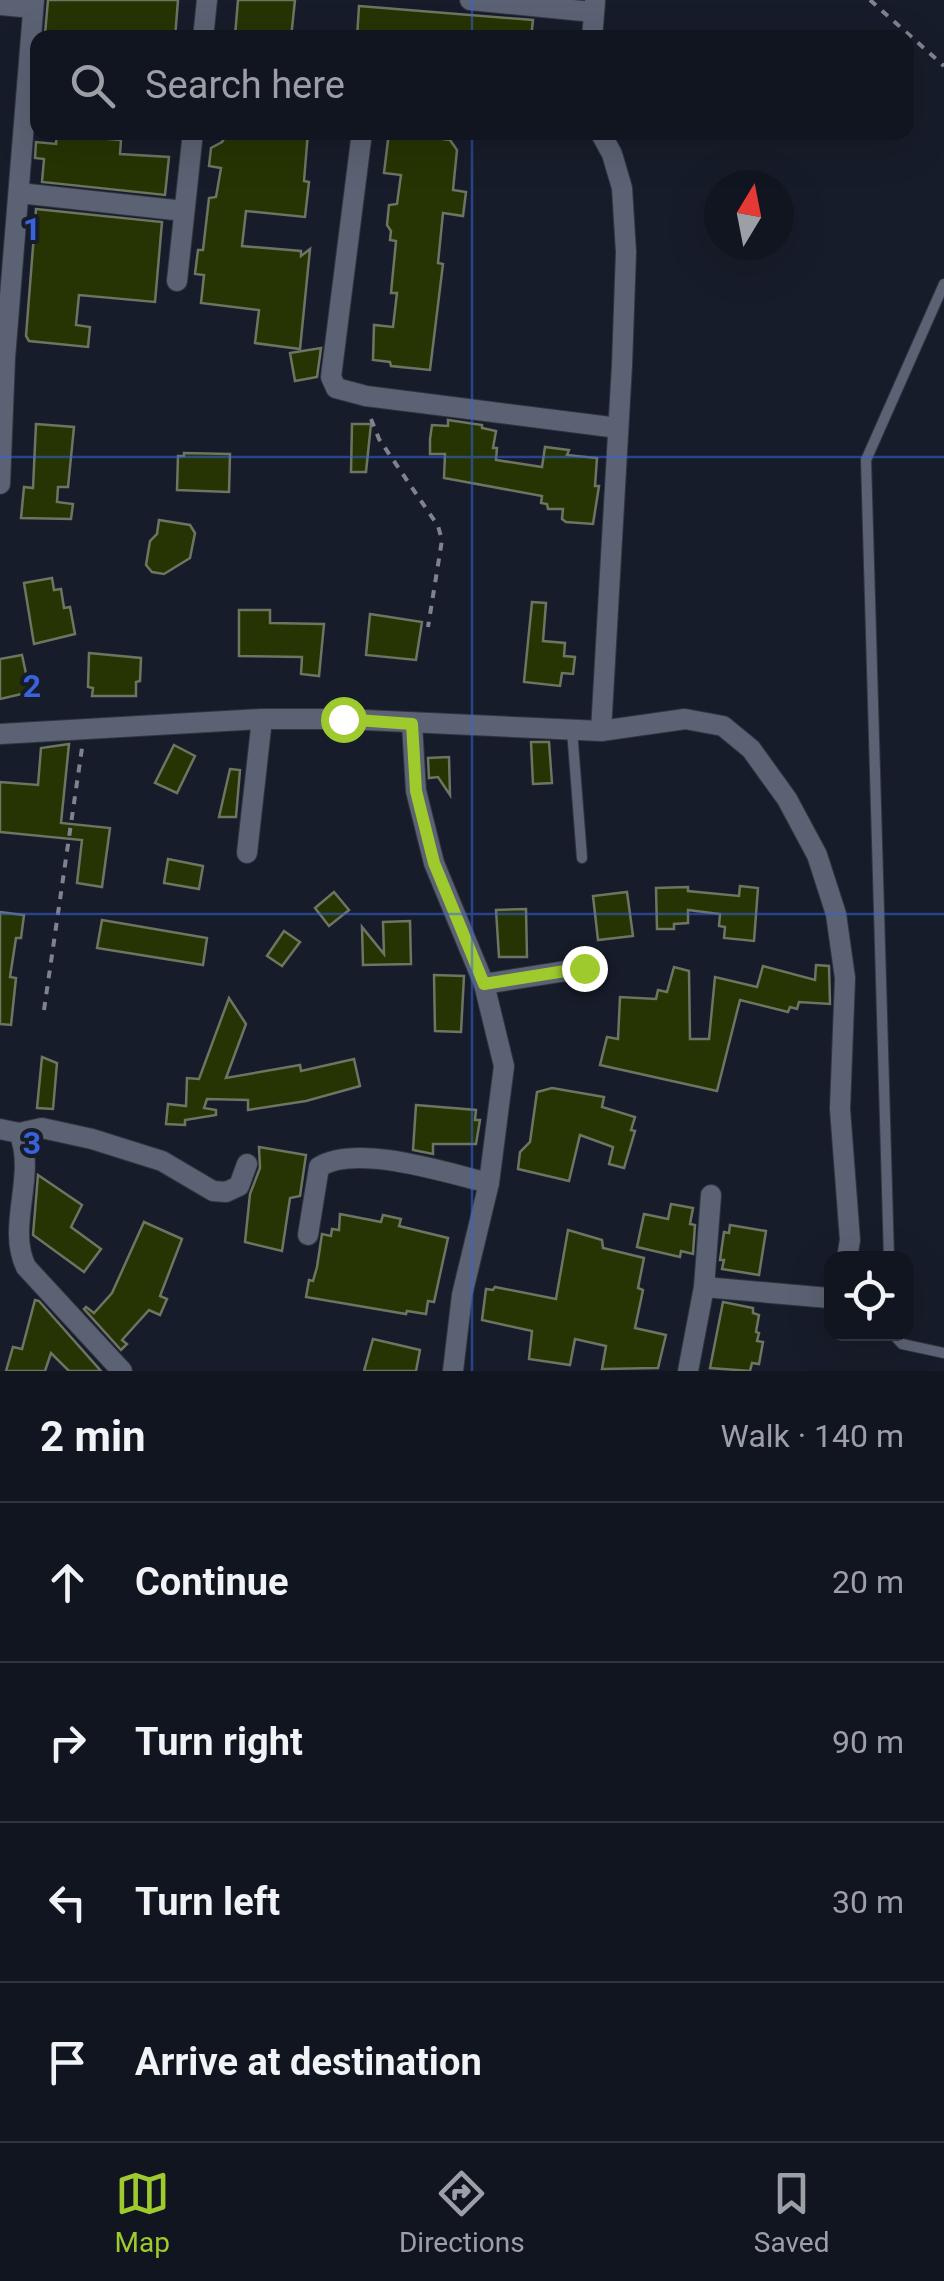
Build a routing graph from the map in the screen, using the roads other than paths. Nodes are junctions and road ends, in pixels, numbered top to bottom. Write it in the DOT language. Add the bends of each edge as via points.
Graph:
graph roads {
  1 [pos="207,0"];
  2 [pos="470,0"];
  3 [pos="33,4"];
  4 [pos="0,5"];
  5 [pos="594,6"];
  6 [pos="31,30"];
  7 [pos="204,30"];
  8 [pos="30,44"];
  9 [pos="192,140"];
  10 [pos="361,140"];
  11 [pos="604,140"];
  12 [pos="19,193"];
  13 [pos="184,211"];
  14 [pos="177,282"];
  15 [pos="944,284"];
  16 [pos="618,428"];
  17 [pos="0,484"];
  18 [pos="262,720"];
  19 [pos="412,724"];
  20 [pos="572,730"];
  21 [pos="601,731"];
  22 [pos="0,734"];
  23 [pos="247,853"];
  24 [pos="582,858"];
  25 [pos="584,968"];
  26 [pos="484,984"];
  27 [pos="10,1131"];
  28 [pos="247,1164"];
  29 [pos="489,1183"];
  30 [pos="712,1195"];
  31 [pos="308,1235"];
  32 [pos="848,1251"];
  33 [pos="890,1251"];
  34 [pos="704,1287"];
  35 [pos="824,1297"];
  36 [pos="899,1341"];
  37 [pos="944,1353"];
  38 [pos="122,1371"];
  39 [pos="453,1371"];
  40 [pos="688,1371"];
  1 -- 7 [label="street"];
  2 -- 5 [label="street"];
  3 -- 4 [label="street"];
  3 -- 6 [label="street"];
  8 -- 12 [label="street"];
  9 -- 13 [label="street"];
  10 -- 16 [label="street" via="336,388"];
  11 -- 16 [label="street" via="622,188 626,252"];
  12 -- 13 [label="street"];
  12 -- 17 [label="street"];
  13 -- 14 [label="street"];
  15 -- 33 [label="lane" via="866,460"];
  16 -- 21 [label="street"];
  18 -- 19 [label="street"];
  18 -- 22 [label="street"];
  18 -- 23 [label="street"];
  19 -- 20 [label="street"];
  19 -- 26 [label="street" via="416,791 434,863"];
  20 -- 21 [label="street"];
  20 -- 24 [label="lane"];
  21 -- 32 [label="street" via="684,719 723,726 751,749 817,855 836,914 845,978 840,1109"];
  25 -- 26 [label="street"];
  26 -- 29 [label="street" via="504,1066"];
  27 -- 28 [label="street" via="42,1128 92,1140 162,1161 213,1191 239,1186"];
  27 -- 38 [label="street" via="26,1150 20,1254 26,1267"];
  29 -- 31 [label="street" via="405,1164 331,1159 319,1167"];
  29 -- 39 [label="street" via="462,1295"];
  30 -- 34 [label="street"];
  34 -- 35 [label="street"];
  34 -- 40 [label="street"];
  36 -- 37 [label="lane"];
}
